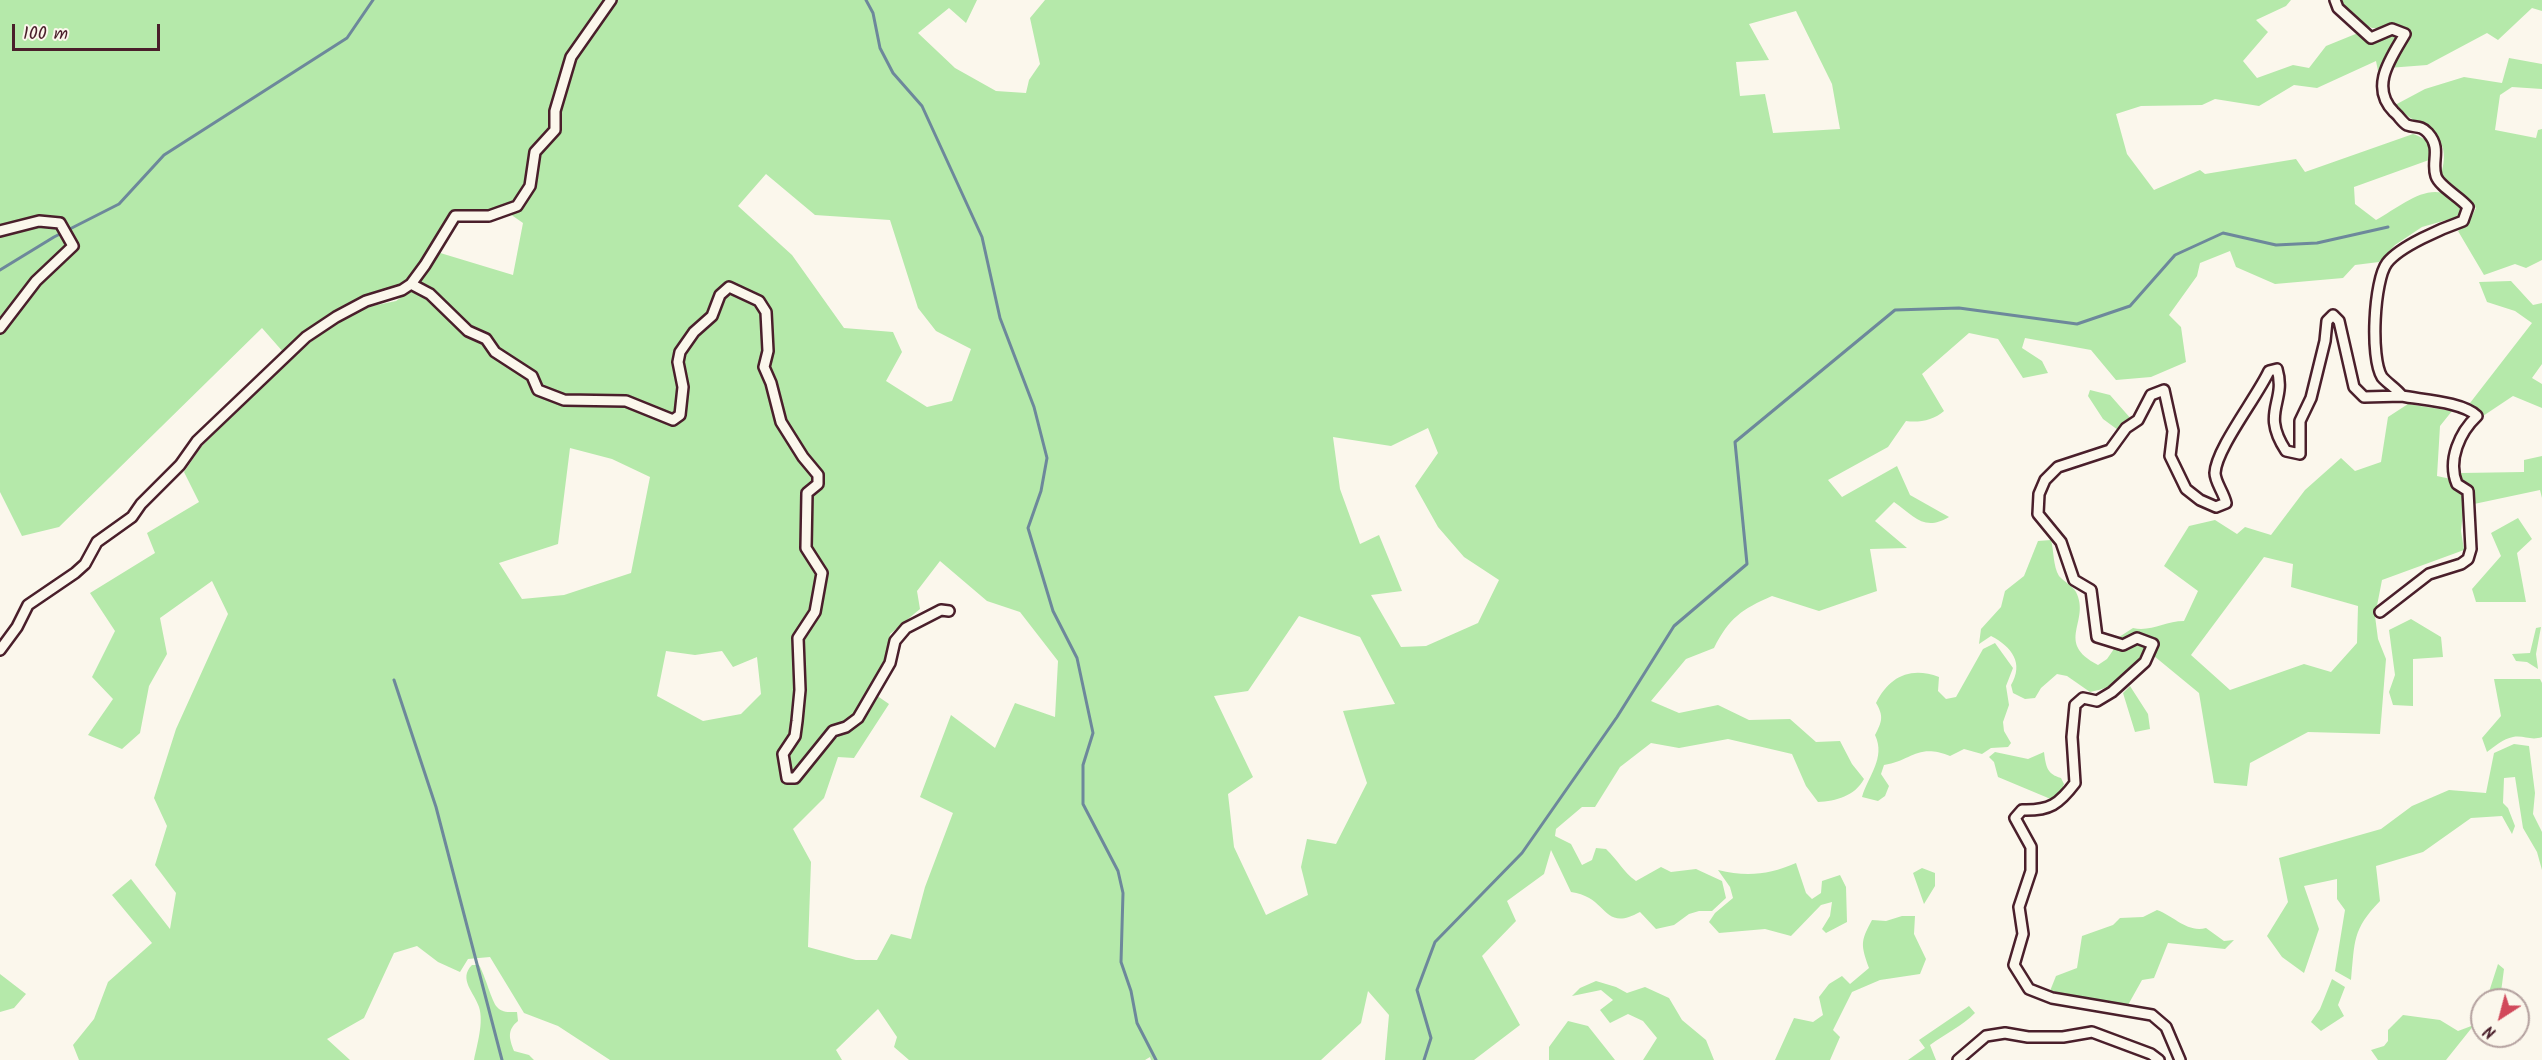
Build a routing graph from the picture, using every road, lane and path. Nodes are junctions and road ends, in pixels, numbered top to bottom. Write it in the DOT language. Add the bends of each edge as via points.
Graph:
graph roads {
  1 [pos="611,0"];
  2 [pos="2335,0"];
  3 [pos="0,231"];
  4 [pos="411,284"];
  5 [pos="0,328"];
  6 [pos="2402,396"];
  7 [pos="949,611"];
  8 [pos="2380,612"];
  9 [pos="0,650"];
  10 [pos="1958,1060"];
  11 [pos="2159,1060"];
  12 [pos="2180,1060"];
  1 -- 4 [label="street" via="571,57 555,111 555,130 535,152 525,198 504,213 455,216"];
  2 -- 6 [label="street" via="2338,8 2372,38 2392,29 2405,34 2384,70 2382,92 2390,108 2407,125 2419,126 2428,133 2437,154 2436,176 2442,186 2458,195 2468,207 2463,221 2434,232 2405,250 2388,262 2380,276 2375,324 2378,362 2382,376"];
  3 -- 5 [label="street" via="39,220 60,223 73,246 36,281"];
  4 -- 7 [label="street" via="430,294 468,331 486,339 495,352 532,376 543,393 576,401 626,402 673,420 680,415 683,387 680,352 712,316 720,295 729,287 763,306 768,351 764,367 781,422 818,475 818,484 807,493 806,548 822,573 815,612 798,638 797,721 795,736 783,754 787,778 795,778 833,731 858,718 890,663 894,641 906,628 941,610"];
  4 -- 9 [label="street" via="366,301 306,337 197,441 132,517 97,542 85,564 28,605"];
  6 -- 8 [label="street" via="2458,406 2477,416 2458,441 2455,468 2457,484 2468,491 2471,549 2468,559 2461,564 2429,574"];
  6 -- 12 [label="street" via="2364,397 2354,387 2339,321 2333,315 2327,321 2311,398 2300,421 2301,454 2286,451 2277,437 2272,415 2280,382 2277,369 2269,371 2217,459 2215,476 2226,503 2216,507 2186,489 2170,456 2173,430 2164,390 2151,395 2138,420 2126,428 2110,450 2058,467 2045,480 2039,494 2038,514 2061,542 2074,580 2091,590 2097,637 2123,645 2137,638 2152,645 2145,662 2112,692 2097,701 2083,698 2075,705 2075,783 2061,802 2022,810 2015,818 2031,847 2031,871 2019,907 2023,934 2014,965 2029,988 2052,998 2152,1015 2166,1027"];
  10 -- 11 [label="street" via="1986,1036 2004,1033 2063,1037 2092,1032"];
}
